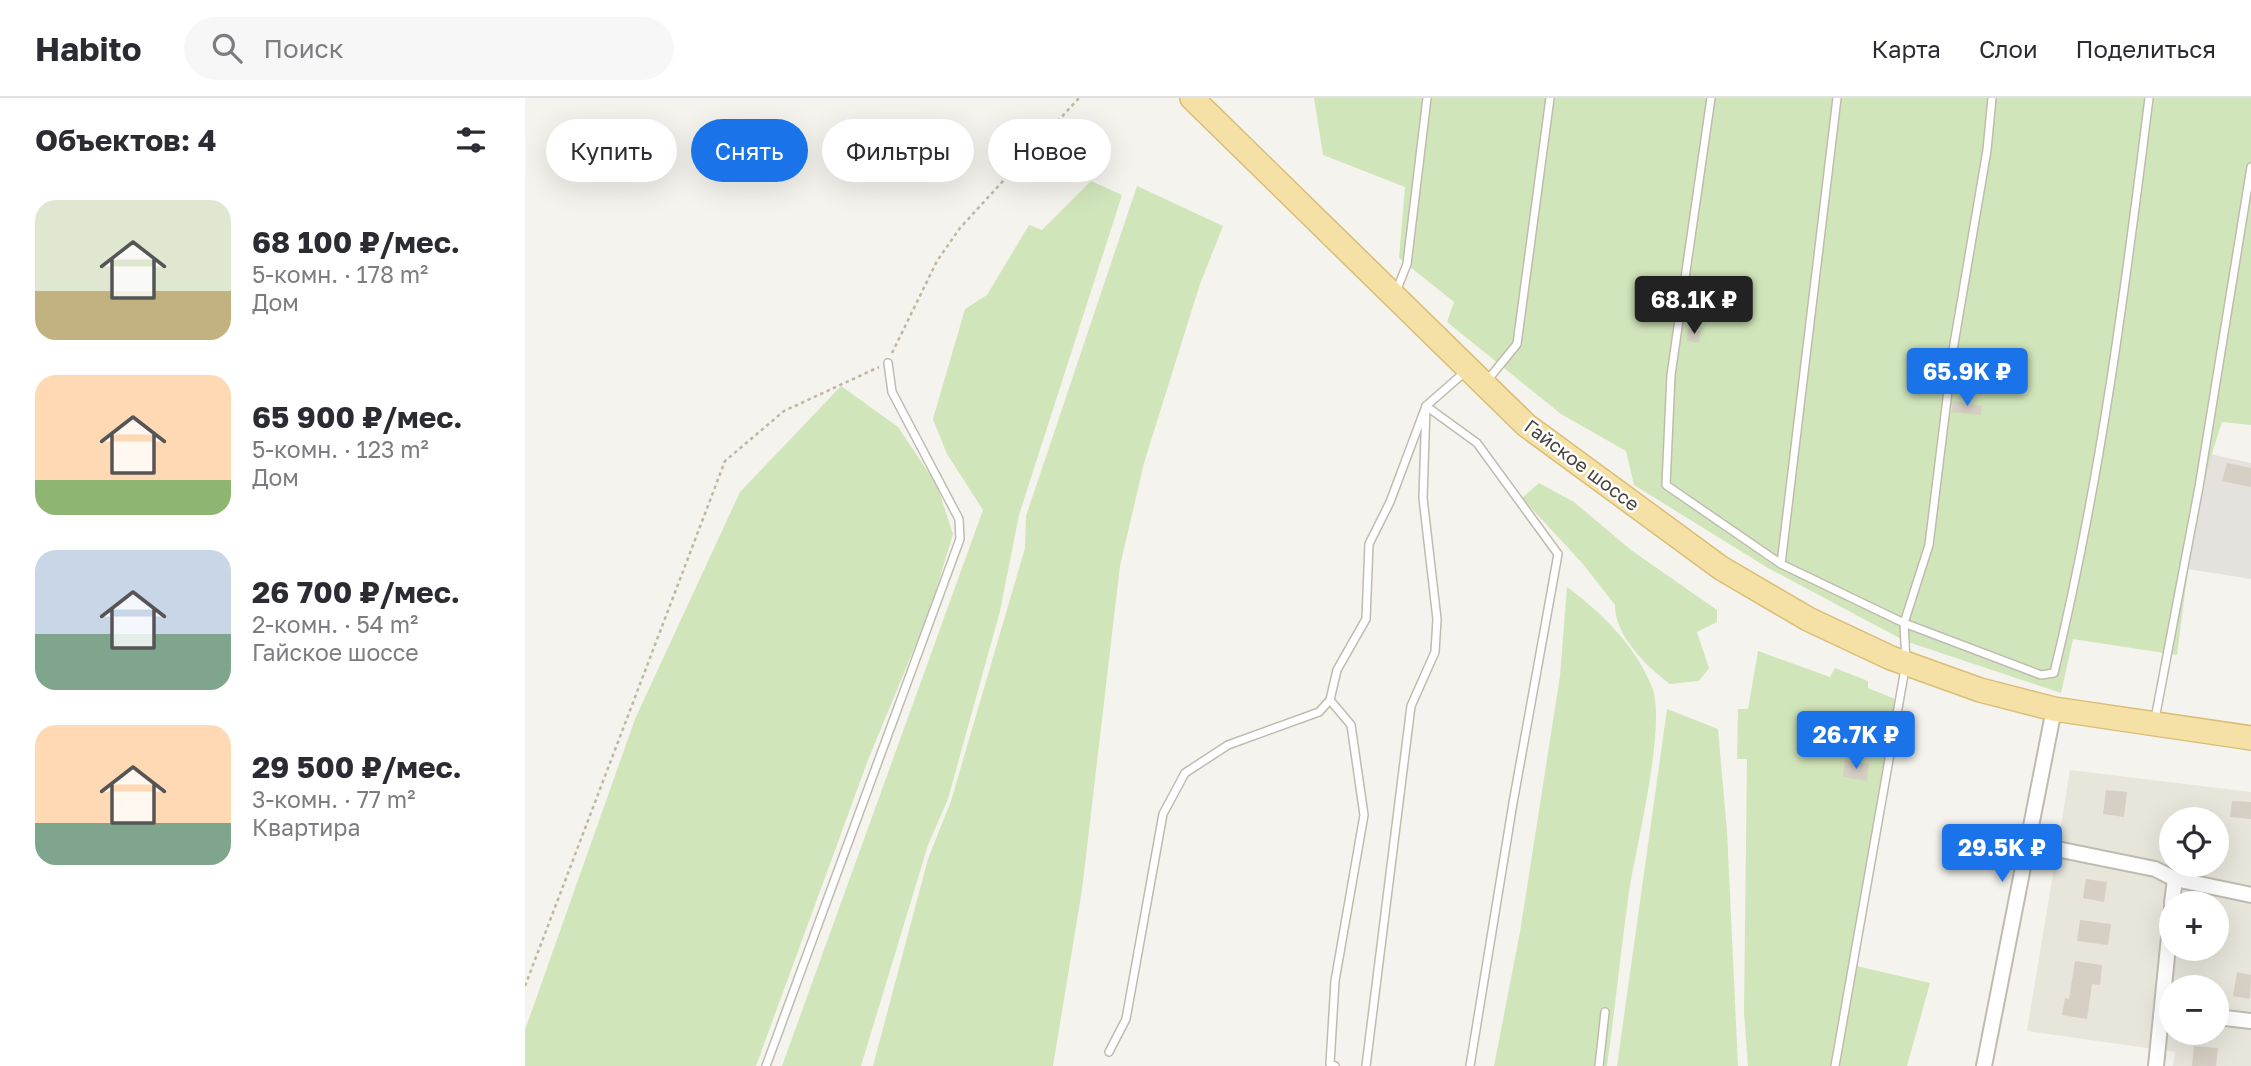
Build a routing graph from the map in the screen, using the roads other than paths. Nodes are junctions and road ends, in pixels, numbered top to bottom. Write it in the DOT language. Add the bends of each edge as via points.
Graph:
graph roads {
  1 [pos="1192,98"];
  2 [pos="1427,98"];
  3 [pos="1550,98"];
  4 [pos="1711,98"];
  5 [pos="1837,98"];
  6 [pos="1991,98"];
  7 [pos="2149,98"];
  8 [pos="2251,167"];
  9 [pos="1394,296"];
  10 [pos="888,363"];
  11 [pos="1477,377"];
  12 [pos="1426,406"];
  13 [pos="1781,564"];
  14 [pos="1903,623"];
  15 [pos="1906,663"];
  16 [pos="1330,700"];
  17 [pos="2054,709"];
  18 [pos="2154,724"];
  19 [pos="2251,738"];
  20 [pos="2027,844"];
  21 [pos="2175,879"];
  22 [pos="2174,891"];
  23 [pos="2251,895"];
  24 [pos="1605,1012"];
  25 [pos="2229,1018"];
  26 [pos="2251,1021"];
  27 [pos="2160,1045"];
  28 [pos="1109,1052"];
  29 [pos="1331,1065"];
  30 [pos="766,1066"];
  31 [pos="1366,1066"];
  32 [pos="1470,1066"];
  33 [pos="1599,1066"];
  34 [pos="1835,1066"];
  35 [pos="1984,1066"];
  36 [pos="2156,1066"];
  1 -- 9 [label="main road, Гайское шоссе"];
  2 -- 9 [label="lane" via="1407,264"];
  3 -- 11 [label="lane" via="1517,344"];
  4 -- 13 [label="lane" via="1671,374 1666,485"];
  5 -- 13 [label="lane"];
  6 -- 14 [label="lane" via="1930,545"];
  7 -- 14 [label="lane" via="2119,330 2078,573 2054,673 2041,675"];
  8 -- 18 [label="lane" via="2199,487"];
  9 -- 11 [label="main road, Гайское шоссе"];
  10 -- 30 [label="lane" via="892,392 959,519 960,539"];
  11 -- 12 [label="lane"];
  11 -- 15 [label="main road, Гайское шоссе" via="1526,425 1721,568 1808,619"];
  12 -- 16 [label="lane" via="1370,544 1366,619 1337,670"];
  12 -- 31 [label="lane" via="1423,498 1437,619 1435,652 1411,706"];
  12 -- 32 [label="lane" via="1478,443 1558,554"];
  13 -- 14 [label="lane"];
  14 -- 15 [label="lane"];
  15 -- 17 [label="main road, Гайское шоссе" via="1980,690"];
  15 -- 34 [label="lane"];
  16 -- 28 [label="lane" via="1319,712 1228,745 1185,773 1163,814 1126,1019"];
  16 -- 29 [label="lane" via="1351,725 1364,815 1335,981"];
  17 -- 18 [label="main road, Гайское шоссе"];
  17 -- 20 [label="street"];
  18 -- 19 [label="main road, Гайское шоссе"];
  20 -- 21 [label="street" via="2155,869"];
  20 -- 35 [label="street"];
  21 -- 22 [label="street"];
  21 -- 23 [label="street"];
  24 -- 33 [label="lane"];
  25 -- 26 [label="street"];
  27 -- 36 [label="street"];
}
